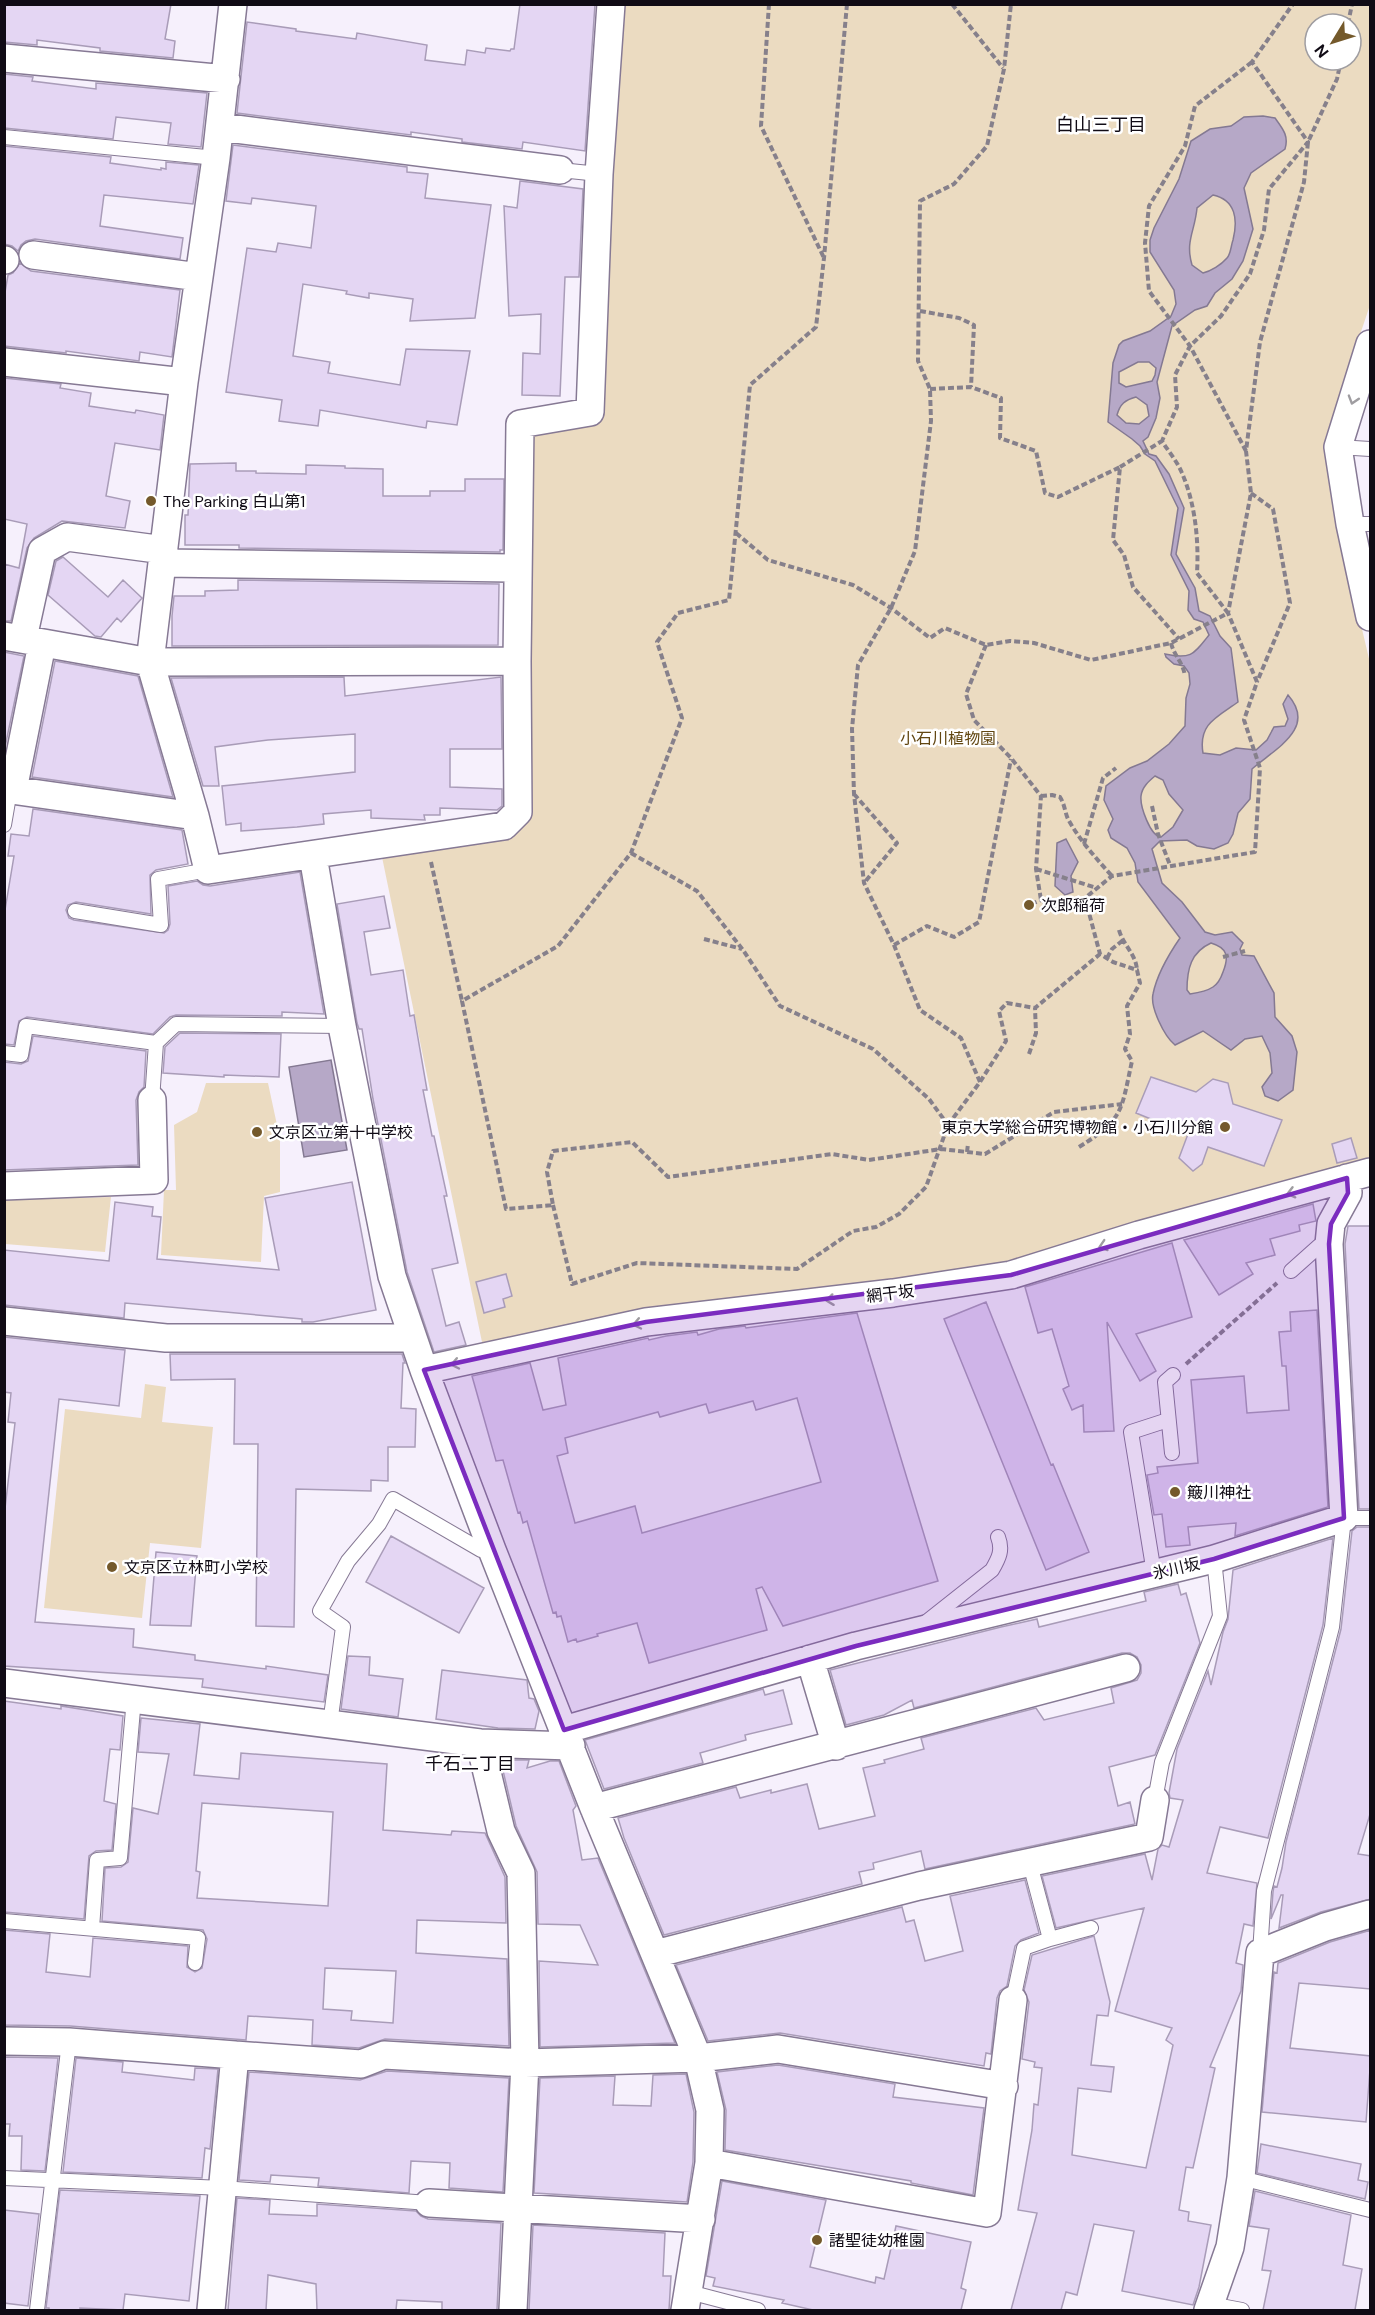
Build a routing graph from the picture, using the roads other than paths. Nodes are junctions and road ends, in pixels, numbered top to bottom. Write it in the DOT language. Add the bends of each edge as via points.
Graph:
graph roads {
  1 [pos="233,4"];
  2 [pos="611,4"];
  3 [pos="4,57"];
  4 [pos="226,79"];
  5 [pos="220,127"];
  6 [pos="4,137"];
  7 [pos="216,158"];
  8 [pos="560,170"];
  9 [pos="599,174"];
  10 [pos="33,255"];
  11 [pos="199,277"];
  12 [pos="1369,352"];
  13 [pos="4,362"];
  14 [pos="184,382"];
  15 [pos="1338,447"];
  16 [pos="1371,449"];
  17 [pos="1360,524"];
  18 [pos="164,556"];
  19 [pos="518,568"];
  20 [pos="1369,607"];
  21 [pos="23,639"];
  22 [pos="517,661"];
  23 [pos="150,662"];
  24 [pos="9,790"];
  25 [pos="195,816"];
  26 [pos="4,825"];
  27 [pos="313,856"];
  28 [pos="208,870"];
  29 [pos="75,911"];
  30 [pos="342,1026"];
  31 [pos="156,1043"];
  32 [pos="4,1053"];
  33 [pos="152,1100"];
  34 [pos="1359,1175"];
  35 [pos="4,1186"];
  36 [pos="1329,1244"];
  37 [pos="1291,1271"];
  38 [pos="4,1321"];
  39 [pos="413,1338"];
  40 [pos="424,1370"];
  41 [pos="1173,1375"];
  42 [pos="1168,1420"];
  43 [pos="1172,1453"];
  44 [pos="1357,1518"];
  45 [pos="998,1537"];
  46 [pos="492,1550"];
  47 [pos="1214,1559"];
  48 [pos="1154,1573"];
  49 [pos="914,1632"];
  50 [pos="810,1659"];
  51 [pos="1126,1668"];
  52 [pos="4,1683"];
  53 [pos="134,1698"];
  54 [pos="330,1724"];
  55 [pos="568,1738"];
  56 [pos="480,1743"];
  57 [pos="836,1746"];
  58 [pos="1155,1800"];
  59 [pos="594,1809"];
  60 [pos="1030,1864"];
  61 [pos="1371,1914"];
  62 [pos="4,1921"];
  63 [pos="92,1928"];
  64 [pos="1091,1928"];
  65 [pos="1050,1939"];
  66 [pos="1260,1953"];
  67 [pos="655,1954"];
  68 [pos="195,1963"];
  69 [pos="1013,2000"];
  70 [pos="4,2041"];
  71 [pos="69,2042"];
  72 [pos="235,2055"];
  73 [pos="698,2058"];
  74 [pos="525,2063"];
  75 [pos="1004,2086"];
  76 [pos="709,2163"];
  77 [pos="4,2178"];
  78 [pos="1241,2178"];
  79 [pos="52,2181"];
  80 [pos="222,2188"];
  81 [pos="429,2203"];
  82 [pos="517,2207"];
  83 [pos="1371,2210"];
  84 [pos="701,2218"];
  85 [pos="687,2301"];
  86 [pos="1209,2307"];
  87 [pos="37,2310"];
  88 [pos="211,2310"];
  89 [pos="513,2310"];
  90 [pos="758,2310"];
  91 [pos="1242,2310"];
  1 -- 4 [label="street"];
  2 -- 9 [label="street"];
  3 -- 4 [label="street"];
  4 -- 5 [label="street"];
  5 -- 7 [label="street"];
  5 -- 8 [label="street"];
  6 -- 7 [label="lane"];
  7 -- 11 [label="street"];
  8 -- 9 [label="lane"];
  9 -- 19 [label="street" via="590,412 520,424"];
  10 -- 11 [label="street"];
  11 -- 14 [label="street"];
  12 -- 15 [label="street, one-way"];
  13 -- 14 [label="street"];
  14 -- 18 [label="street"];
  15 -- 16 [label="lane"];
  15 -- 17 [label="street"];
  17 -- 20 [label="street"];
  18 -- 19 [label="street"];
  18 -- 21 [label="street" via="67,537 42,551"];
  18 -- 23 [label="street"];
  19 -- 22 [label="street"];
  21 -- 23 [label="street"];
  21 -- 24 [label="street"];
  22 -- 23 [label="street"];
  22 -- 27 [label="street" via="518,812 504,826"];
  23 -- 25 [label="street"];
  24 -- 25 [label="street"];
  24 -- 26 [label="lane"];
  25 -- 28 [label="street"];
  27 -- 28 [label="street"];
  27 -- 30 [label="street"];
  28 -- 29 [label="lane" via="158,879 161,925"];
  30 -- 31 [label="lane" via="176,1024"];
  30 -- 39 [label="street" via="392,1276"];
  31 -- 32 [label="lane" via="26,1026 21,1055"];
  31 -- 33 [label="lane"];
  33 -- 35 [label="street" via="154,1180"];
  34 -- 36 [label="street" via="1331,1224"];
  34 -- 40 [label="street, 網干坂, one-way" via="1138,1235 1011,1275 646,1322"];
  36 -- 37 [label="lane" via="1319,1246"];
  36 -- 44 [label="street"];
  38 -- 39 [label="street" via="166,1338"];
  39 -- 40 [label="street"];
  40 -- 46 [label="street"];
  41 -- 42 [label="lane" via="1165,1382"];
  42 -- 43 [label="lane"];
  42 -- 48 [label="lane" via="1131,1432"];
  44 -- 47 [label="street, 氷川坂"];
  44 -- 66 [label="lane" via="1264,1891"];
  45 -- 49 [label="lane" via="1000,1558 992,1569"];
  46 -- 54 [label="lane" via="481,1550 393,1499 348,1561 320,1611 343,1627"];
  46 -- 55 [label="street"];
  47 -- 48 [label="street, 氷川坂"];
  47 -- 58 [label="lane" via="1220,1616 1162,1762"];
  48 -- 49 [label="street, 氷川坂"];
  49 -- 50 [label="street, 氷川坂"];
  50 -- 55 [label="street, 氷川坂"];
  50 -- 57 [label="street"];
  51 -- 57 [label="street"];
  52 -- 53 [label="street, 氷川坂"];
  53 -- 54 [label="street, 氷川坂"];
  53 -- 63 [label="lane" via="120,1858 97,1860"];
  54 -- 56 [label="street, 氷川坂"];
  55 -- 56 [label="street, 氷川坂"];
  55 -- 59 [label="street"];
  56 -- 74 [label="street" via="501,1831 521,1874"];
  57 -- 59 [label="street"];
  58 -- 60 [label="street" via="1149,1837"];
  59 -- 67 [label="street"];
  60 -- 65 [label="lane"];
  60 -- 67 [label="street" via="897,1892"];
  61 -- 66 [label="street"];
  62 -- 63 [label="lane"];
  63 -- 68 [label="lane" via="198,1938"];
  64 -- 65 [label="lane"];
  65 -- 69 [label="lane" via="1024,1948"];
  66 -- 78 [label="street"];
  67 -- 73 [label="street"];
  69 -- 75 [label="street"];
  70 -- 71 [label="street"];
  71 -- 72 [label="street"];
  71 -- 79 [label="lane"];
  72 -- 74 [label="street" via="361,2064 384,2055"];
  72 -- 80 [label="street"];
  73 -- 74 [label="street"];
  73 -- 75 [label="street" via="778,2049"];
  73 -- 76 [label="street" via="710,2110"];
  74 -- 82 [label="street"];
  75 -- 76 [label="street" via="987,2213"];
  76 -- 84 [label="street"];
  77 -- 79 [label="lane"];
  78 -- 83 [label="lane"];
  78 -- 86 [label="street" via="1230,2247"];
  79 -- 80 [label="lane"];
  79 -- 87 [label="lane"];
  80 -- 81 [label="lane"];
  80 -- 88 [label="street"];
  81 -- 82 [label="street"];
  82 -- 84 [label="street"];
  82 -- 89 [label="street"];
  84 -- 85 [label="street"];
  85 -- 90 [label="lane"];
  86 -- 91 [label="lane"];
}
